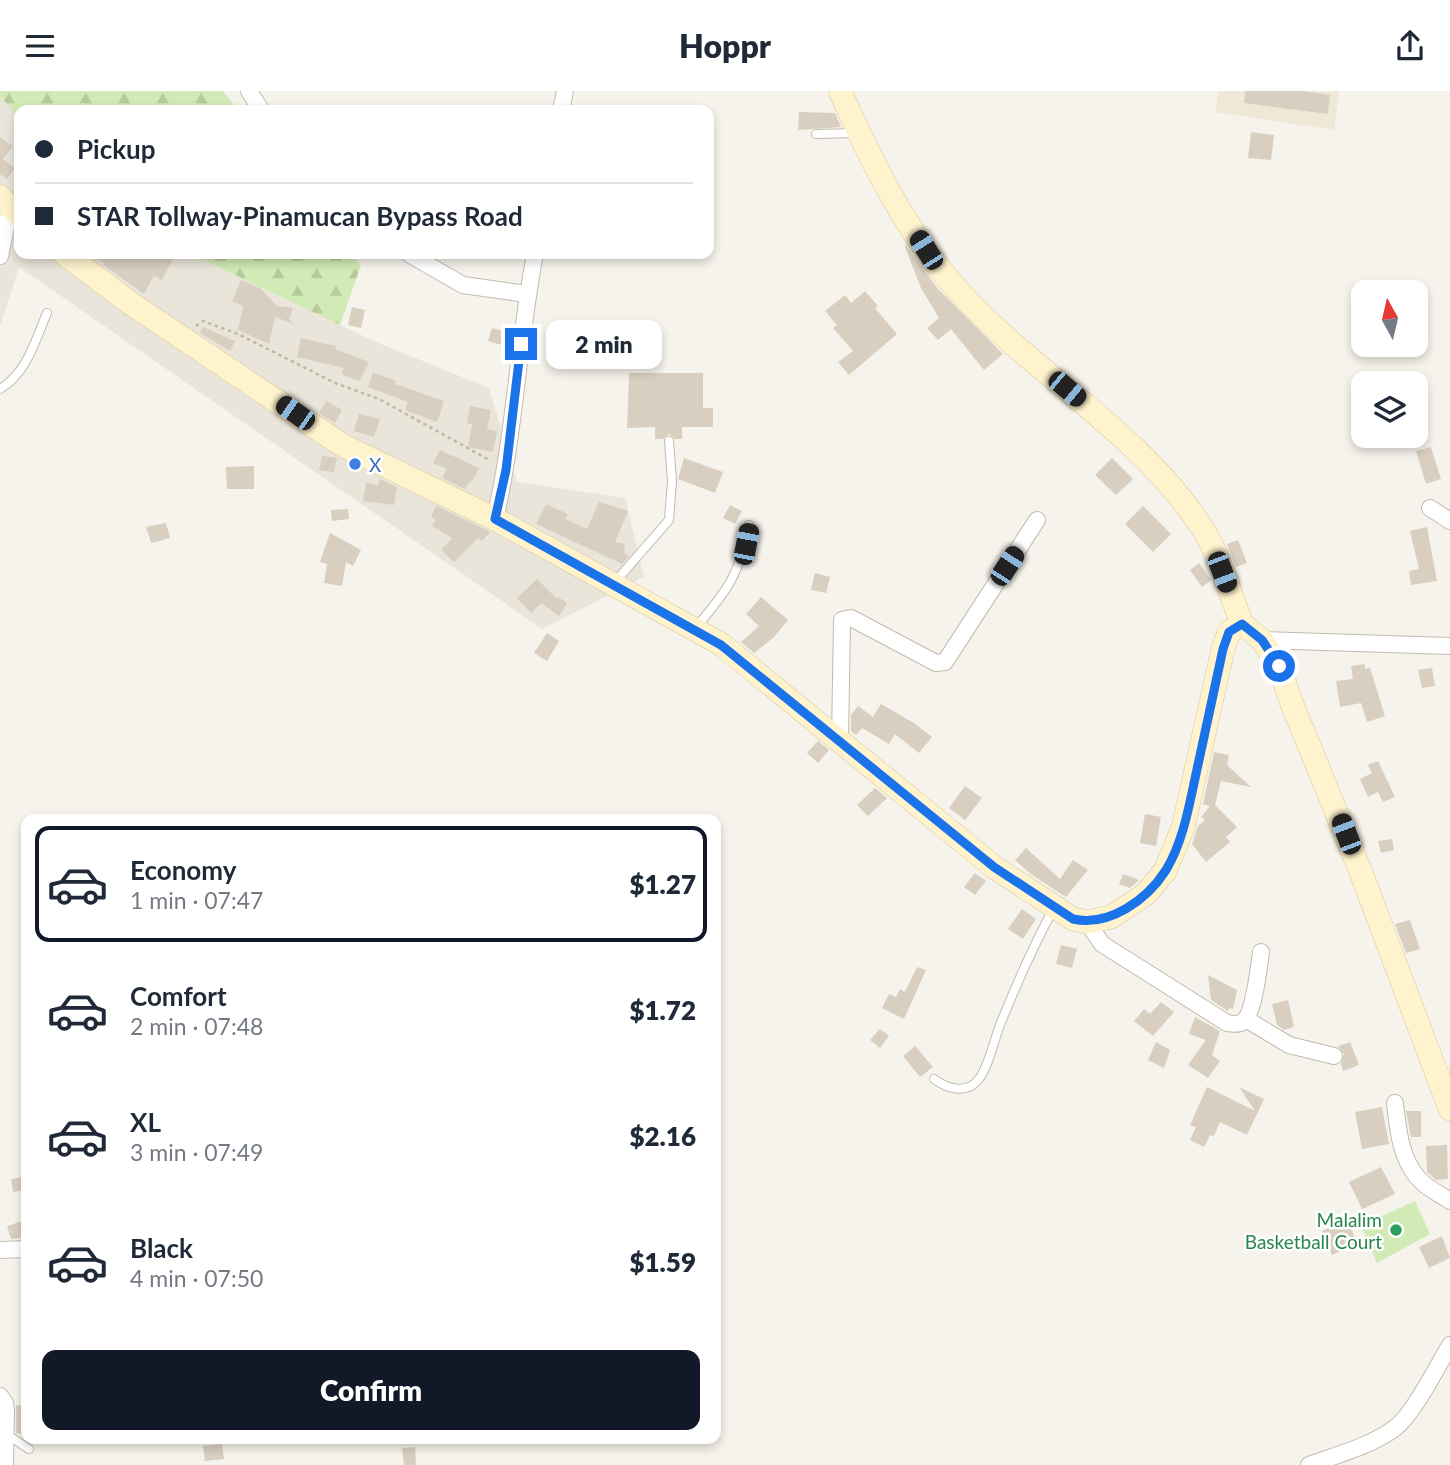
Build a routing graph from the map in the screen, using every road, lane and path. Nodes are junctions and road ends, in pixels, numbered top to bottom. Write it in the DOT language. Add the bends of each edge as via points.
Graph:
graph roads {
  1 [pos="840,91"];
  2 [pos="860,133"];
  3 [pos="816,134"];
  4 [pos="10,207"];
  5 [pos="0,256"];
  6 [pos="71,259"];
  7 [pos="418,259"];
  8 [pos="534,259"];
  9 [pos="527,293"];
  10 [pos="47,313"];
  11 [pos="184,337"];
  12 [pos="0,389"];
  13 [pos="669,441"];
  14 [pos="506,470"];
  15 [pos="1430,508"];
  16 [pos="495,519"];
  17 [pos="1037,520"];
  18 [pos="1450,521"];
  19 [pos="749,525"];
  20 [pos="613,585"];
  21 [pos="1242,624"];
  22 [pos="695,628"];
  23 [pos="1262,640"];
  24 [pos="1450,646"];
  25 [pos="840,740"];
  26 [pos="1054,908"];
  27 [pos="1087,922"];
  28 [pos="1261,953"];
  29 [pos="1246,1019"];
  30 [pos="1334,1056"];
  31 [pos="934,1079"];
  32 [pos="1395,1103"];
  33 [pos="1450,1109"];
  34 [pos="1450,1202"];
  35 [pos="21,1249"];
  36 [pos="0,1250"];
  37 [pos="1450,1345"];
  38 [pos="0,1396"];
  39 [pos="6,1434"];
  40 [pos="21,1444"];
  41 [pos="21,1444"];
  42 [pos="29,1449"];
  43 [pos="5,1465"];
  44 [pos="1308,1465"];
  1 -- 2 [label="street"];
  2 -- 3 [label="lane"];
  2 -- 21 [label="street" via="905,216 949,280 996,329 1120,434 1200,526"];
  4 -- 5 [label="street"];
  6 -- 11 [label="street"];
  7 -- 9 [label="street" via="463,285"];
  8 -- 9 [label="street"];
  9 -- 14 [label="street"];
  10 -- 12 [label="lane" via="19,373"];
  11 -- 14 [label="path" via="203,321 238,334 335,383 379,399"];
  11 -- 16 [label="street" via="342,445"];
  13 -- 20 [label="lane" via="669,520"];
  14 -- 16 [label="street"];
  15 -- 18 [label="street"];
  16 -- 20 [label="street"];
  17 -- 25 [label="street" via="945,662 936,663 851,618 842,619"];
  19 -- 22 [label="lane" via="733,580"];
  20 -- 22 [label="street"];
  21 -- 23 [label="street"];
  21 -- 27 [label="street" via="1229,632 1223,649 1183,828 1165,871 1146,894 1125,909"];
  22 -- 25 [label="street"];
  23 -- 24 [label="street"];
  23 -- 33 [label="street" via="1279,666 1338,813"];
  25 -- 26 [label="street" via="994,867"];
  26 -- 27 [label="street"];
  26 -- 31 [label="lane" via="1015,987 979,1080 950,1088"];
  27 -- 29 [label="street" via="1102,944 1227,1023"];
  28 -- 29 [label="street"];
  29 -- 30 [label="street" via="1289,1045"];
  32 -- 34 [label="street" via="1408,1164 1418,1179"];
  35 -- 36 [label="street"];
  37 -- 44 [label="street" via="1394,1429"];
  38 -- 39 [label="street" via="5,1403"];
  39 -- 40 [label="lane"];
  39 -- 43 [label="street"];
  41 -- 42 [label="lane"];
}
